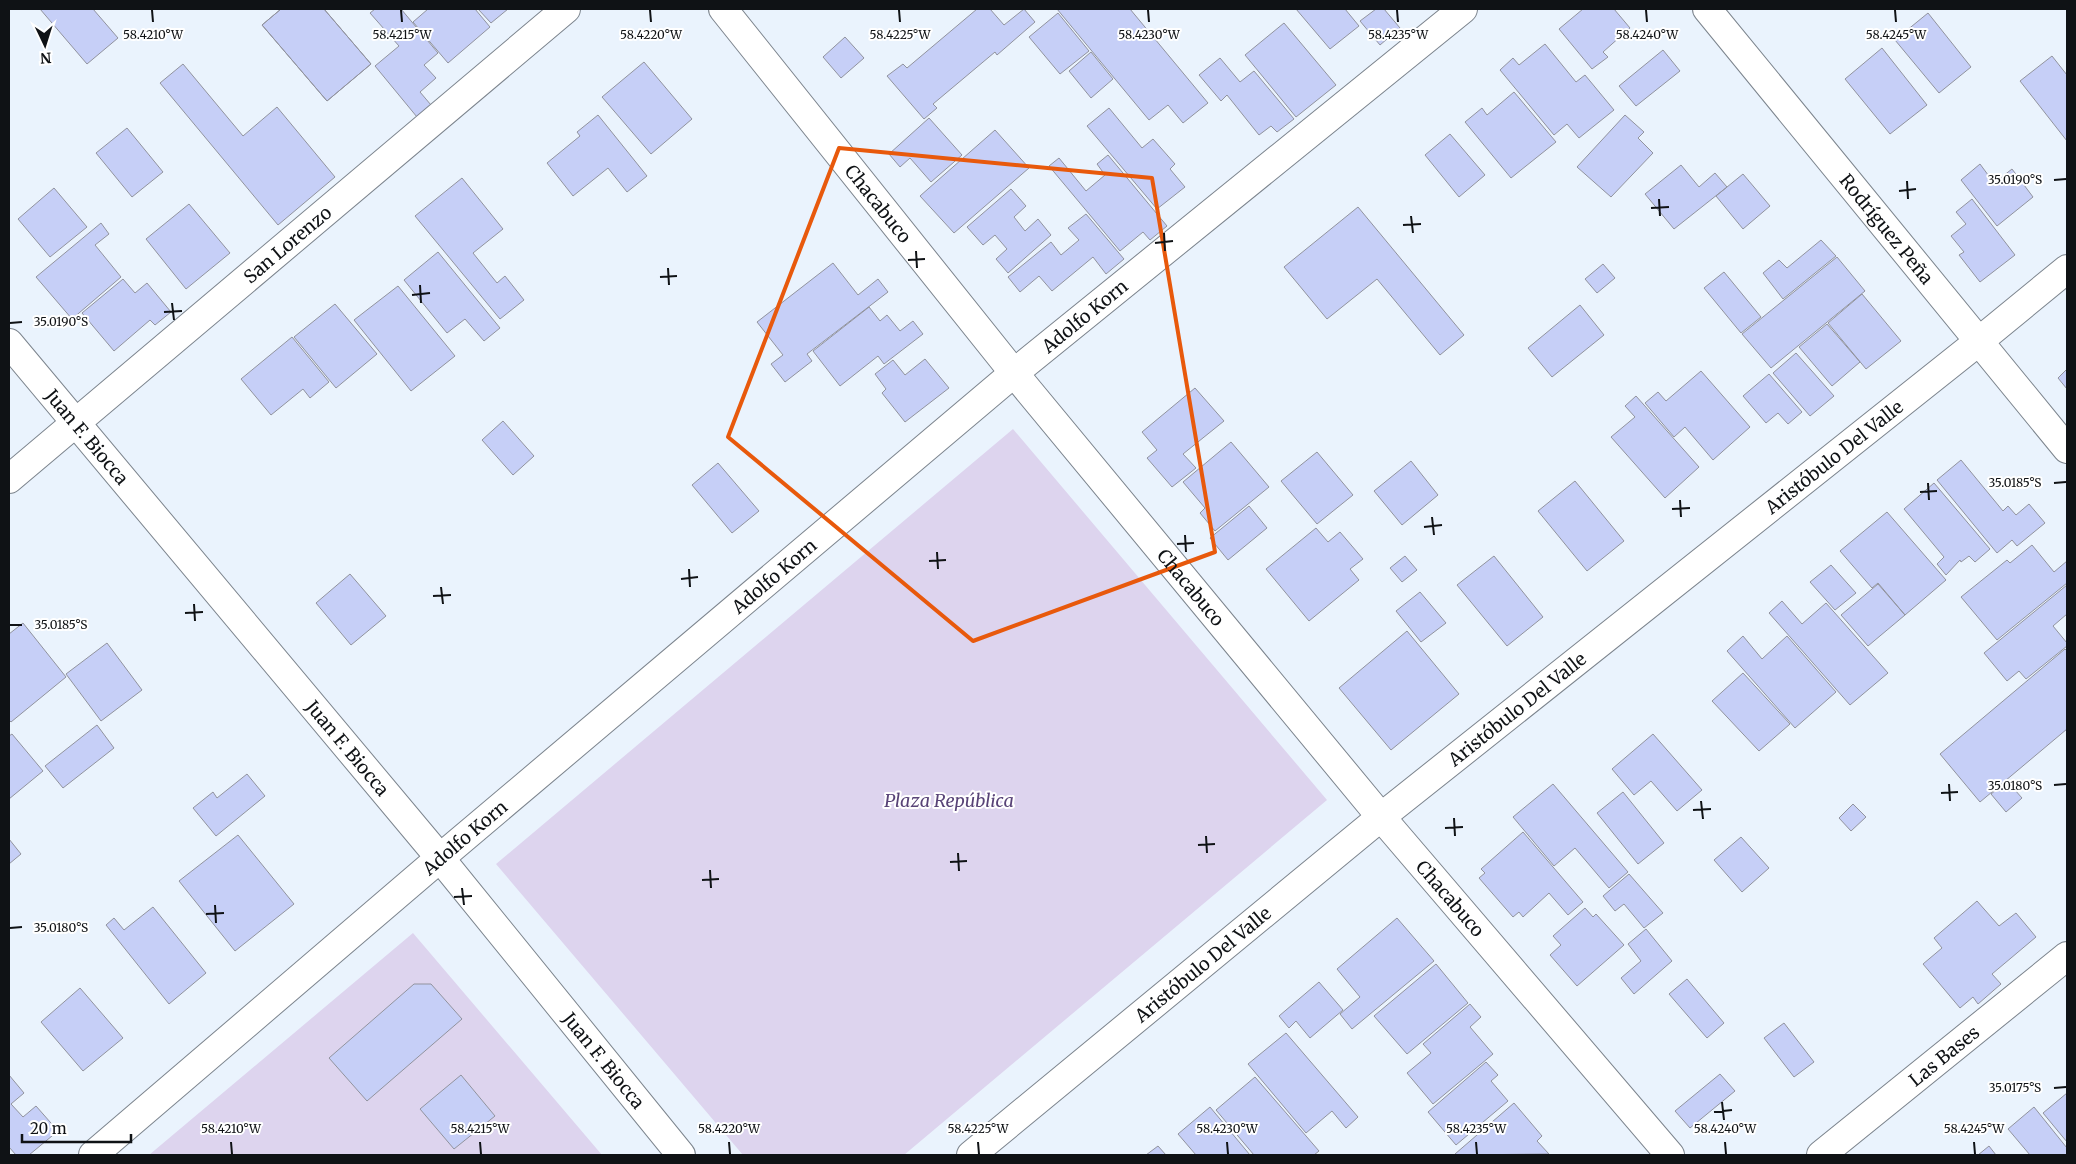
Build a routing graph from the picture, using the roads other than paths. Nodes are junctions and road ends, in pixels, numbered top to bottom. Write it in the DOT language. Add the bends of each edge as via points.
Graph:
graph roads {
  1 [pos="566,9"];
  2 [pos="723,9"];
  3 [pos="1463,9"];
  4 [pos="1707,9"];
  5 [pos="2067,269"];
  6 [pos="1978,342"];
  7 [pos="9,343"];
  8 [pos="1014,373"];
  9 [pos="77,423"];
  10 [pos="2067,449"];
  11 [pos="9,479"];
  12 [pos="1381,817"];
  13 [pos="440,858"];
  14 [pos="2067,956"];
  15 [pos="93,1155"];
  16 [pos="680,1155"];
  17 [pos="971,1155"];
  18 [pos="1670,1155"];
  19 [pos="1821,1155"];
  1 -- 9 [label="street, San Lorenzo"];
  2 -- 8 [label="street, Chacabuco"];
  3 -- 8 [label="street, Adolfo Korn"];
  4 -- 6 [label="street, Rodríguez Peña"];
  5 -- 6 [label="street, Aristóbulo Del Valle"];
  6 -- 10 [label="street, Rodríguez Peña"];
  6 -- 12 [label="street, Aristóbulo Del Valle"];
  7 -- 9 [label="street, Juan F. Biocca"];
  8 -- 12 [label="street, Chacabuco"];
  8 -- 13 [label="street, Adolfo Korn"];
  9 -- 11 [label="street, San Lorenzo"];
  9 -- 13 [label="street, Juan F. Biocca"];
  12 -- 17 [label="street, Aristóbulo Del Valle"];
  12 -- 18 [label="street, Chacabuco"];
  13 -- 15 [label="street, Adolfo Korn"];
  13 -- 16 [label="street, Juan F. Biocca"];
  14 -- 19 [label="street, Las Bases"];
}
